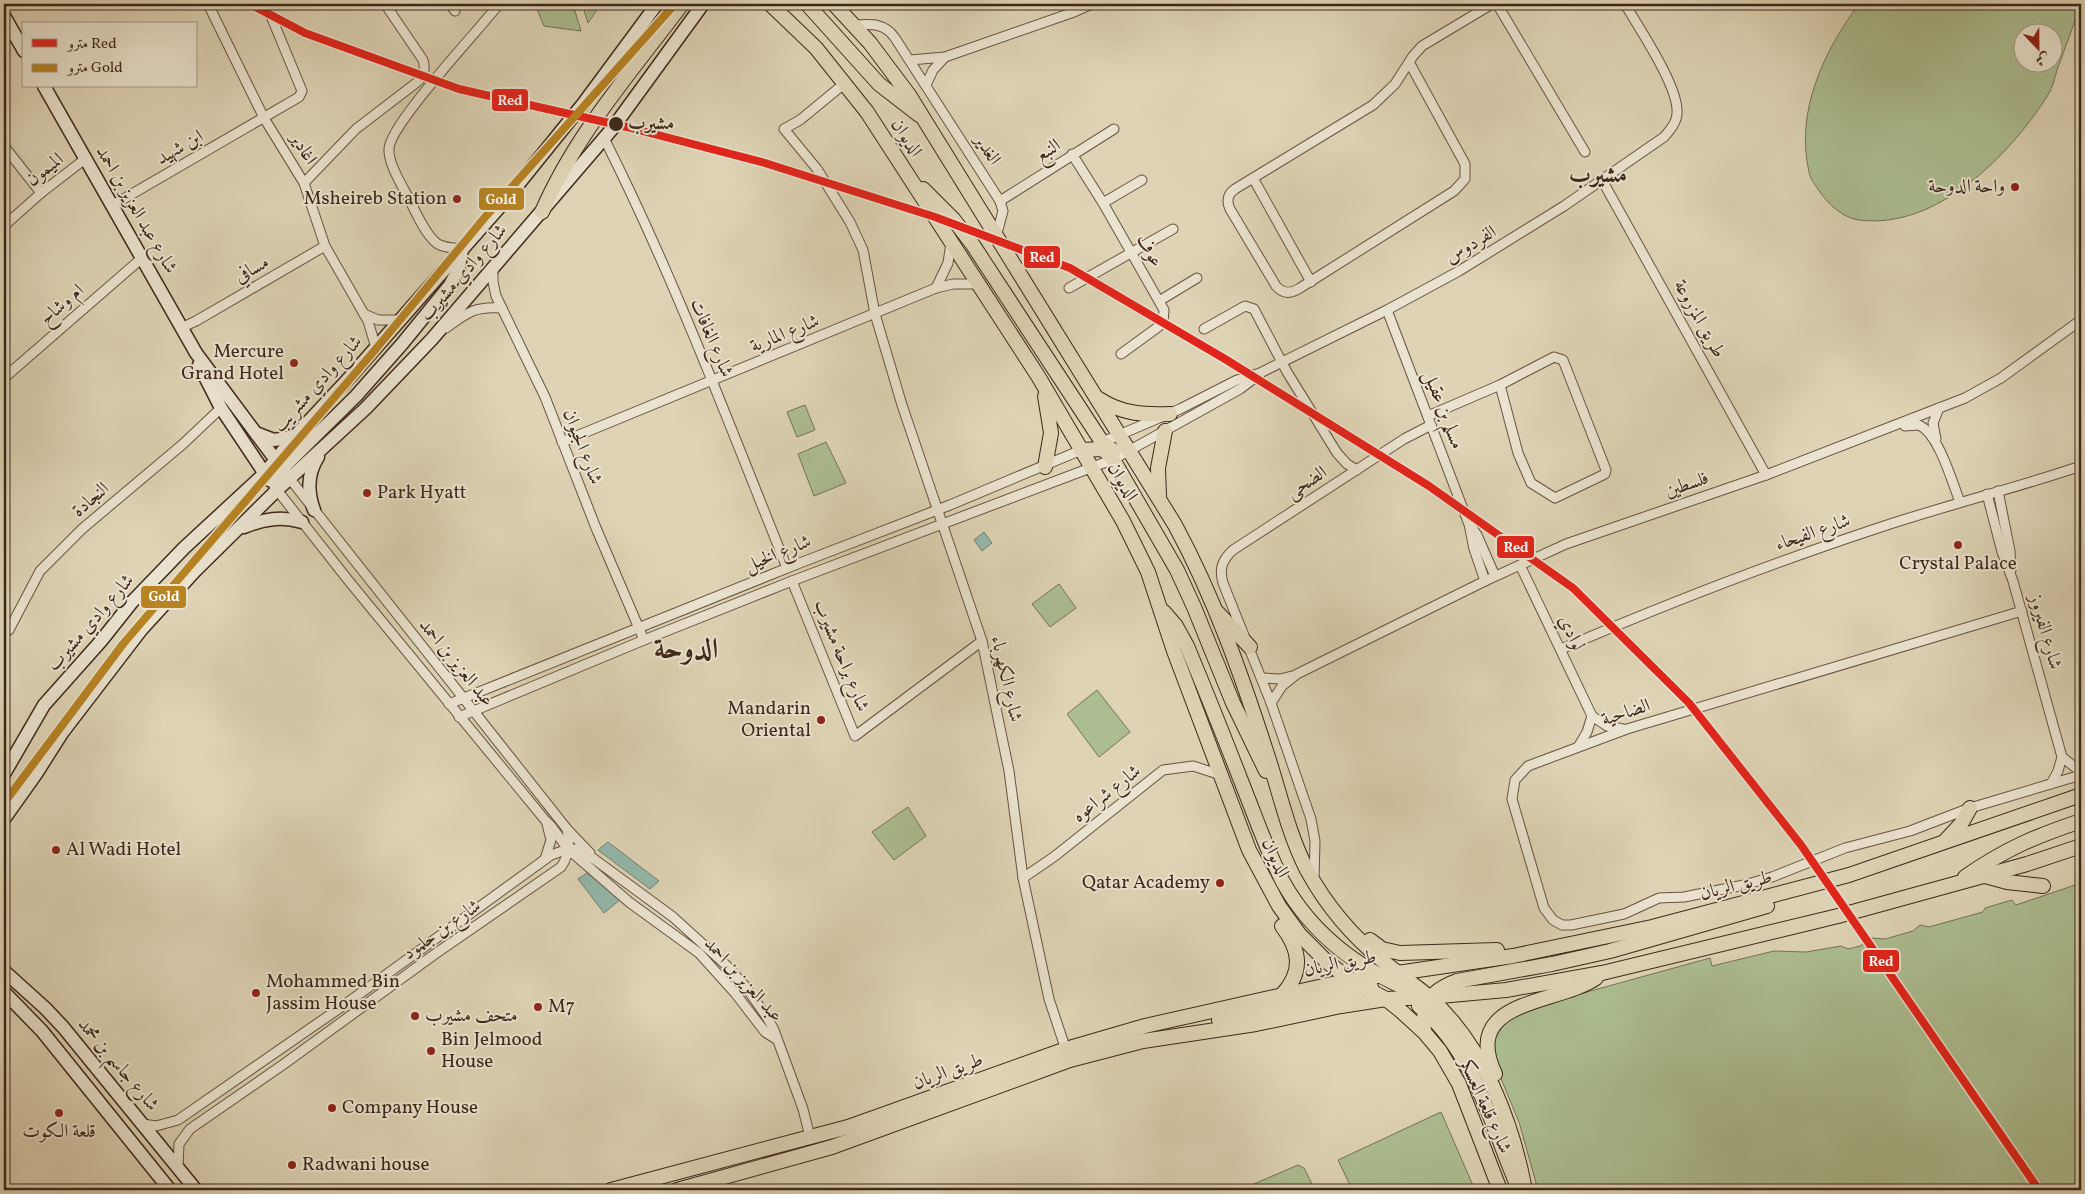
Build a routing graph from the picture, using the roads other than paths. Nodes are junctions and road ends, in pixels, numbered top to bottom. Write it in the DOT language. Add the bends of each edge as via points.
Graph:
graph roads {
  1 [pos="208,4"];
  2 [pos="266,4"];
  3 [pos="386,4"];
  4 [pos="499,4"];
  5 [pos="657,4"];
  6 [pos="682,4"];
  7 [pos="703,4"];
  8 [pos="770,4"];
  9 [pos="807,4"];
  10 [pos="834,4"];
  11 [pos="1092,4"];
  12 [pos="1492,4"];
  13 [pos="1497,4"];
  14 [pos="1626,4"];
  15 [pos="4,16"];
  16 [pos="854,26"];
  17 [pos="22,48"];
  18 [pos="946,57"];
  19 [pos="910,60"];
  20 [pos="1409,62"];
  21 [pos="845,83"];
  22 [pos="926,85"];
  23 [pos="45,88"];
  24 [pos="264,118"];
  25 [pos="924,118"];
  26 [pos="1114,129"];
  27 [pos="604,138"];
  28 [pos="4,146"];
  29 [pos="1585,152"];
  30 [pos="1072,154"];
  31 [pos="85,159"];
  32 [pos="907,174"];
  33 [pos="1253,178"];
  34 [pos="1142,180"];
  35 [pos="1602,180"];
  36 [pos="304,183"];
  37 [pos="41,193"];
  38 [pos="1000,201"];
  39 [pos="1103,203"];
  40 [pos="113,205"];
  41 [pos="542,212"];
  42 [pos="4,226"];
  43 [pos="1173,229"];
  44 [pos="996,237"];
  45 [pos="952,243"];
  46 [pos="325,246"];
  47 [pos="462,249"];
  48 [pos="1131,254"];
  49 [pos="142,258"];
  50 [pos="493,266"];
  51 [pos="1197,278"];
  52 [pos="1311,282"];
  53 [pos="978,284"];
  54 [pos="936,288"];
  55 [pos="1069,288"];
  56 [pos="1159,301"];
  57 [pos="502,308"];
  58 [pos="1387,310"];
  59 [pos="364,314"];
  60 [pos="875,314"];
  61 [pos="400,320"];
  62 [pos="2081,320"];
  63 [pos="196,321"];
  64 [pos="181,328"];
  65 [pos="1204,329"];
  66 [pos="188,339"];
  67 [pos="432,339"];
  68 [pos="376,348"];
  69 [pos="196,353"];
  70 [pos="1122,354"];
  71 [pos="1282,362"];
  72 [pos="1260,374"];
  73 [pos="1038,376"];
  74 [pos="4,378"];
  75 [pos="711,381"];
  76 [pos="1500,385"];
  77 [pos="1096,397"];
  78 [pos="221,408"];
  79 [pos="1938,408"];
  80 [pos="1170,414"];
  81 [pos="1428,416"];
  82 [pos="248,425"];
  83 [pos="1431,425"];
  84 [pos="1880,430"];
  85 [pos="1165,431"];
  86 [pos="1120,435"];
  87 [pos="294,437"];
  88 [pos="562,442"];
  89 [pos="1102,442"];
  90 [pos="1937,445"];
  91 [pos="325,447"];
  92 [pos="1082,450"];
  93 [pos="1129,451"];
  94 [pos="1114,459"];
  95 [pos="278,465"];
  96 [pos="2081,466"];
  97 [pos="1045,467"];
  98 [pos="1092,468"];
  99 [pos="1357,470"];
  100 [pos="264,474"];
  101 [pos="1766,475"];
  102 [pos="290,480"];
  103 [pos="277,490"];
  104 [pos="1998,491"];
  105 [pos="1987,494"];
  106 [pos="1159,499"];
  107 [pos="1960,502"];
  108 [pos="314,510"];
  109 [pos="937,510"];
  110 [pos="302,522"];
  111 [pos="1468,522"];
  112 [pos="942,523"];
  113 [pos="237,530"];
  114 [pos="781,553"];
  115 [pos="800,562"];
  116 [pos="1520,565"];
  117 [pos="787,568"];
  118 [pos="2011,573"];
  119 [pos="1495,576"];
  120 [pos="792,581"];
  121 [pos="1485,581"];
  122 [pos="1223,583"];
  123 [pos="1161,608"];
  124 [pos="1214,608"];
  125 [pos="2022,611"];
  126 [pos="638,627"];
  127 [pos="4,633"];
  128 [pos="644,640"];
  129 [pos="982,641"];
  130 [pos="1250,647"];
  131 [pos="1561,649"];
  132 [pos="1297,674"];
  133 [pos="1262,678"];
  134 [pos="464,698"];
  135 [pos="1271,703"];
  136 [pos="448,704"];
  137 [pos="474,711"];
  138 [pos="1592,716"];
  139 [pos="459,717"];
  140 [pos="1627,729"];
  141 [pos="1578,747"];
  142 [pos="2062,757"];
  143 [pos="5,771"];
  144 [pos="2081,773"];
  145 [pos="1221,775"];
  146 [pos="2051,784"];
  147 [pos="1278,794"];
  148 [pos="2081,795"];
  149 [pos="1970,808"];
  150 [pos="4,819"];
  151 [pos="545,820"];
  152 [pos="2081,821"];
  153 [pos="568,829"];
  154 [pos="1941,844"];
  155 [pos="2081,846"];
  156 [pos="568,849"];
  157 [pos="545,859"];
  158 [pos="600,864"];
  159 [pos="1984,876"];
  160 [pos="1023,878"];
  161 [pos="1314,883"];
  162 [pos="1954,884"];
  163 [pos="1816,885"];
  164 [pos="2043,886"];
  165 [pos="1268,888"];
  166 [pos="1679,898"];
  167 [pos="1332,909"];
  168 [pos="1587,942"];
  169 [pos="4,970"];
  170 [pos="1602,973"];
  171 [pos="1350,980"];
  172 [pos="1382,980"];
  173 [pos="4,992"];
  174 [pos="1282,995"];
  175 [pos="1410,998"];
  176 [pos="1386,999"];
  177 [pos="1427,1004"];
  178 [pos="1192,1032"];
  179 [pos="1424,1032"];
  180 [pos="776,1039"];
  181 [pos="1068,1055"];
  182 [pos="244,1074"];
  183 [pos="253,1085"];
  184 [pos="1506,1122"];
  185 [pos="143,1124"];
  186 [pos="810,1137"];
  187 [pos="178,1168"];
  188 [pos="170,1190"];
  189 [pos="196,1190"];
  190 [pos="611,1190"];
  191 [pos="677,1190"];
  192 [pos="1500,1190"];
  193 [pos="1519,1190"];
  194 [pos="1526,1190"];
  1 -- 24 [label="street, اغادير"];
  2 -- 24 [label="street, ابن شهيد" via="302,91 299,97"];
  3 -- 36 [label="street" via="423,60 425,70 420,80 356,129"];
  4 -- 47 [label="street" via="391,137 389,154 431,238 438,245"];
  5 -- 47 [label="street, شارع وادي مشيرب" via="583,104"];
  6 -- 41 [label="main road" via="577,144"];
  7 -- 27 [label="street, شارع وادي مشيرب"];
  8 -- 21 [label="main road, الديوان" via="799,30"];
  9 -- 25 [label="main road" via="879,84"];
  10 -- 16 [label="main road, الديوان"];
  11 -- 18 [label="street"];
  12 -- 20 [label="street" via="1427,42"];
  13 -- 29 [label="street"];
  14 -- 35 [label="street, الفردوس" via="1673,90 1677,115 1664,137"];
  15 -- 17 [label="street"];
  16 -- 19 [label="street, الغدير" via="884,26"];
  16 -- 25 [label="main road, الديوان" via="882,57"];
  18 -- 19 [label="street"];
  18 -- 22 [label="street" via="933,70"];
  19 -- 22 [label="street, الغدير"];
  20 -- 33 [label="street" via="1395,84 1373,105"];
  20 -- 52 [label="street" via="1465,164 1465,179 1454,190"];
  21 -- 32 [label="main road, الديوان"];
  21 -- 60 [label="street, شارع الكهرباء" via="784,129 817,169 850,222 862,250"];
  22 -- 38 [label="street, الغدير"];
  23 -- 31 [label="street, شارع عبد العزيز بن احمد"];
  24 -- 36 [label="street, اغادير"];
  24 -- 40 [label="street, ابن شهيد"];
  25 -- 44 [label="main road, الديوان"];
  26 -- 30 [label="street, النبع"];
  27 -- 41 [label="street, شارع وادي مشيرب"];
  27 -- 75 [label="street, شارع الغافات" via="640,210"];
  28 -- 37 [label="street"];
  30 -- 38 [label="street, النبع"];
  30 -- 39 [label="street, عوف"];
  31 -- 37 [label="street, الميمون"];
  31 -- 40 [label="street, شارع عبد العزيز بن احمد"];
  32 -- 45 [label="main road, الديوان"];
  32 -- 89 [label="main road" via="965,233"];
  33 -- 52 [label="street"];
  33 -- 52 [label="street" via="1229,194 1230,209 1282,292 1292,292"];
  34 -- 39 [label="street"];
  35 -- 58 [label="street, الفردوس" via="1494,250"];
  35 -- 101 [label="street, طريق المزروعة"];
  36 -- 46 [label="street, اغادير"];
  37 -- 42 [label="street, الميمون"];
  38 -- 44 [label="street" via="1003,211"];
  39 -- 48 [label="street, عوف"];
  40 -- 49 [label="street, شارع عبد العزيز بن احمد"];
  41 -- 50 [label="street, شارع وادي مشيرب"];
  43 -- 48 [label="street"];
  44 -- 77 [label="main road, الديوان"];
  45 -- 53 [label="main road, الديوان"];
  45 -- 54 [label="street" via="948,263"];
  46 -- 59 [label="street, اغادير"];
  46 -- 63 [label="street, مسافي"];
  47 -- 61 [label="street, شارع وادي مشيرب"];
  47 -- 95 [label="street" via="459,268 450,285 402,344 356,396"];
  48 -- 55 [label="street"];
  48 -- 56 [label="street, عوف"];
  49 -- 64 [label="street, شارع عبد العزيز بن احمد"];
  49 -- 74 [label="street, ام وشاح"];
  50 -- 57 [label="street, شارع الجيوان" via="494,289"];
  50 -- 67 [label="street, شارع وادي مشيرب"];
  51 -- 56 [label="street"];
  53 -- 54 [label="street, شارع المارية"];
  53 -- 73 [label="main road, الديوان"];
  54 -- 60 [label="street, شارع المارية"];
  56 -- 70 [label="street, عوف" via="1164,310 1163,322"];
  57 -- 67 [label="street" via="475,309"];
  57 -- 88 [label="street, شارع الجيوان" via="545,397"];
  58 -- 71 [label="street, الفردوس"];
  58 -- 81 [label="street, مسلم بن عقيل"];
  59 -- 61 [label="street" via="378,320"];
  59 -- 68 [label="street, اغادير"];
  60 -- 75 [label="street, شارع المارية"];
  60 -- 109 [label="street, شارع الكهرباء"];
  61 -- 68 [label="street, شارع وادي مشريب"];
  62 -- 79 [label="street, فلسطين" via="1995,381"];
  63 -- 64 [label="street, مسافي"];
  63 -- 66 [label="street"];
  64 -- 66 [label="street, شارع عبد العزيز بن احمد"];
  65 -- 71 [label="street" via="1246,306 1252,307"];
  66 -- 69 [label="street, شارع عبد العزيز بن احمد"];
  67 -- 91 [label="street, شارع وادي مشيرب"];
  68 -- 87 [label="street, شارع وادي مشريب"];
  69 -- 78 [label="street, شارع عبد العزيز بن احمد"];
  69 -- 82 [label="street, شارع عبد العزيز بن احمد"];
  71 -- 72 [label="street, الفردوس"];
  71 -- 99 [label="street" via="1337,453"];
  72 -- 80 [label="street, الفردوس" via="1237,380"];
  72 -- 85 [label="street, الفردوس" via="1240,389"];
  73 -- 92 [label="main road, الديوان"];
  73 -- 97 [label="main road" via="1050,425"];
  75 -- 88 [label="street, شارع المارية"];
  75 -- 114 [label="street, شارع الغافات"];
  76 -- 76 [label="street" via="1518,453 1531,483 1556,498 1605,474 1563,360 1554,358"];
  76 -- 81 [label="street"];
  77 -- 80 [label="main road" via="1126,412"];
  77 -- 86 [label="main road, الديوان"];
  78 -- 100 [label="street, شارع عبد العزيز بن احمد"];
  78 -- 127 [label="street, النجادة" via="82,529 40,571 9,630"];
  79 -- 84 [label="street, فلسطين"];
  79 -- 90 [label="street" via="1933,423"];
  80 -- 86 [label="street, الفردوس"];
  81 -- 83 [label="street, مسلم بن عقيل"];
  82 -- 87 [label="street" via="268,439"];
  82 -- 95 [label="street, شارع عبد العزيز بن احمد"];
  83 -- 99 [label="street, الضحى"];
  83 -- 111 [label="street, مسلم بن عقيل"];
  84 -- 90 [label="street" via="1919,425 1926,428"];
  84 -- 101 [label="street, فلسطين"];
  85 -- 93 [label="street, الفردوس"];
  85 -- 106 [label="main road" via="1158,468"];
  86 -- 89 [label="street, شارع الخيل"];
  86 -- 93 [label="main road, الديوان"];
  87 -- 95 [label="street, شارع وادي مشريب"];
  88 -- 126 [label="street, شارع الجيوان"];
  89 -- 92 [label="street, شارع الخيل"];
  89 -- 93 [label="main road" via="1115,452"];
  90 -- 107 [label="street"];
  91 -- 102 [label="street, شارع وادي مشيرب"];
  91 -- 108 [label="street" via="309,478"];
  92 -- 94 [label="main road" via="1102,449"];
  92 -- 97 [label="street, شارع الخيل"];
  92 -- 98 [label="main road, الديوان"];
  93 -- 94 [label="street, شارع الخيل"];
  93 -- 106 [label="main road, الديوان"];
  94 -- 98 [label="street, شارع الخيل"];
  94 -- 147 [label="main road" via="1173,562 1245,732"];
  95 -- 100 [label="street, شارع وادي مشريب"];
  95 -- 102 [label="street, شارع عبد العزيز بن احمد"];
  95 -- 103 [label="street" via="274,482"];
  96 -- 104 [label="street, شارع الفيحاء"];
  97 -- 109 [label="street, شارع الخيل"];
  98 -- 112 [label="street, شارع الخيل"];
  98 -- 123 [label="main road, الديوان" via="1141,555"];
  99 -- 122 [label="street, الضحى" via="1233,550 1221,566"];
  100 -- 103 [label="street, شارع عبد العزيز بن احمد"];
  100 -- 143 [label="street, شارع وادي مشيرب" via="184,548 132,602 44,706"];
  101 -- 116 [label="street, فلسطين" via="1566,544"];
  102 -- 103 [label="street"];
  102 -- 108 [label="street, عبد العزيز بن احمد"];
  103 -- 110 [label="street, عبد العزيز بن احمد"];
  103 -- 113 [label="street"];
  104 -- 105 [label="street, شارع الفيحاء"];
  104 -- 118 [label="street, شارع الفيروز" via="2010,550"];
  105 -- 107 [label="street, شارع الفيحاء"];
  105 -- 118 [label="street, شارع الفيروز" via="2002,552"];
  106 -- 124 [label="main road, الديوان" via="1190,552"];
  107 -- 131 [label="street, شارع الفيحاء" via="1766,567"];
  108 -- 134 [label="street, عبد العزيز بن احمد"];
  109 -- 112 [label="street, شارع الكهرباء"];
  109 -- 115 [label="street, شارع الخيل"];
  110 -- 113 [label="street" via="275,518"];
  110 -- 136 [label="street, عبد العزيز بن احمد"];
  111 -- 119 [label="street, مسلم بن عقيل"];
  111 -- 121 [label="street, مسلم بن عقيل"];
  112 -- 120 [label="street, شارع الخيل"];
  112 -- 129 [label="street, شارع الكهرباء"];
  113 -- 150 [label="street" via="141,630 62,733"];
  114 -- 115 [label="street"];
  114 -- 117 [label="street, شارع الغافات"];
  115 -- 117 [label="street, شارع الخيل"];
  116 -- 119 [label="street, فلسطين"];
  116 -- 131 [label="street, لوادي"];
  117 -- 126 [label="street, شارع الخيل"];
  118 -- 125 [label="street, شارع الفيروز"];
  119 -- 121 [label="street, فلسطين"];
  120 -- 128 [label="street, شارع الخيل"];
  120 -- 129 [label="street, شارع براحة مشيرب" via="855,736"];
  121 -- 132 [label="street, فلسطين"];
  122 -- 130 [label="street, الديوان"];
  123 -- 145 [label="main road, الديوان"];
  123 -- 172 [label="main road" via="1188,646 1284,883 1327,938"];
  124 -- 130 [label="main road"];
  124 -- 147 [label="main road, الديوان" via="1252,710"];
  125 -- 140 [label="street, الضاحية"];
  125 -- 142 [label="street, شارع الفيروز"];
  126 -- 128 [label="street, شارع الجيوان"];
  126 -- 134 [label="street, شارع الخيل"];
  128 -- 137 [label="street, شارع الخيل"];
  129 -- 160 [label="street, شارع الكهرباء" via="1009,771"];
  130 -- 133 [label="street, الديوان"];
  131 -- 138 [label="street, لوادي"];
  132 -- 133 [label="street, فلسطين"];
  132 -- 135 [label="street, فلسطين" via="1282,686"];
  133 -- 135 [label="street, الديوان"];
  134 -- 136 [label="street, شارع الخيل"];
  134 -- 137 [label="street, عبد العزيز بن احمد"];
  135 -- 161 [label="street, الديوان" via="1313,825"];
  136 -- 139 [label="street, عبد العزيز بن احمد"];
  137 -- 139 [label="street, شارع الخيل"];
  137 -- 153 [label="street, عبد العزيز بن احمد"];
  138 -- 140 [label="street" via="1607,726"];
  138 -- 141 [label="street"];
  139 -- 151 [label="street, عبد العزيز بن احمد"];
  140 -- 141 [label="street, الضاحية"];
  141 -- 166 [label="street, الضاحية" via="1528,766 1513,786 1514,804 1546,913 1558,923 1572,926 1624,914 1660,898"];
  142 -- 144 [label="street"];
  142 -- 146 [label="street"];
  144 -- 146 [label="street, طريق الريان"];
  145 -- 160 [label="street, شارع شراعوه" via="1194,766 1163,770"];
  145 -- 165 [label="main road, الديوان" via="1249,850"];
  146 -- 149 [label="street, طريق الريان"];
  147 -- 161 [label="main road, الديوان" via="1292,836"];
  148 -- 154 [label="main road, طريق الريان"];
  149 -- 154 [label="main road" via="1955,831"];
  149 -- 166 [label="street, طريق الريان" via="1910,831 1824,855 1761,880"];
  151 -- 156 [label="street, عبد العزيز بن احمد"];
  151 -- 157 [label="street" via="551,840"];
  152 -- 162 [label="main road" via="2020,843"];
  153 -- 156 [label="street, شارع بن جلمود"];
  153 -- 158 [label="street, عبد العزيز بن احمد"];
  154 -- 163 [label="main road, طريق الريان"];
  155 -- 159 [label="main road, طريق الريان"];
  156 -- 157 [label="street, شارع بن جلمود"];
  156 -- 158 [label="street, عبد العزيز بن احمد" via="577,849"];
  156 -- 180 [label="street, عبد العزيز بن احمد" via="629,902 700,954 765,1032"];
  156 -- 183 [label="street, شارع بن جلمود" via="566,860 555,872"];
  157 -- 182 [label="street, شارع بن جلمود"];
  158 -- 180 [label="street, عبد العزيز بن احمد" via="673,917 726,965 767,1017"];
  159 -- 162 [label="main road, طريق الريان"];
  159 -- 164 [label="main road"];
  160 -- 181 [label="street, شارع الكهرباء" via="1050,999"];
  161 -- 167 [label="main road, الديوان"];
  162 -- 170 [label="main road, طريق الريان" via="1747,939"];
  163 -- 168 [label="main road, طريق الريان"];
  163 -- 177 [label="main road" via="1758,909 1646,941 1552,964 1457,981"];
  165 -- 171 [label="main road, الديوان" via="1309,945"];
  165 -- 174 [label="main road" via="1271,911 1297,952 1293,979"];
  167 -- 168 [label="main road" via="1348,917 1376,945 1393,953 1484,952 1551,941"];
  167 -- 172 [label="main road, الديوان" via="1370,950"];
  168 -- 172 [label="main road, طريق الريان"];
  169 -- 185 [label="street, شارع جاسم بن محمد" via="50,1013"];
  170 -- 177 [label="main road, طريق الريان"];
  170 -- 184 [label="main road" via="1576,989 1515,1008 1497,1021 1487,1041 1487,1055 1508,1104"];
  171 -- 172 [label="main road, طريق الريان"];
  171 -- 174 [label="main road, طريق الريان"];
  172 -- 175 [label="main road"];
  172 -- 176 [label="main road, الديوان"];
  172 -- 177 [label="main road, الديوان"];
  172 -- 178 [label="main road" via="1219,1020"];
  173 -- 188 [label="street, شارع جاسم بن محمد" via="42,1031"];
  174 -- 181 [label="main road, طريق الريان" via="1145,1026"];
  175 -- 176 [label="main road, طريق الريان"];
  175 -- 177 [label="main road, طريق الريان"];
  176 -- 178 [label="main road, طريق الريان" via="1256,1024"];
  176 -- 179 [label="main road, شارع قلعة العسكر"];
  177 -- 179 [label="main road"];
  177 -- 184 [label="main road, شارع قلعة العسكر" via="1458,1029 1488,1080"];
  177 -- 193 [label="main road" via="1471,1071"];
  178 -- 181 [label="main road, طريق الريان"];
  179 -- 192 [label="main road, شارع قلعة العسكر" via="1440,1051 1459,1084"];
  180 -- 186 [label="street, عبد العزيز بن احمد" via="797,1090"];
  181 -- 186 [label="main road, طريق الريان"];
  181 -- 191 [label="main road, طريق الريان" via="832,1147"];
  182 -- 183 [label="street"];
  182 -- 185 [label="street, شارع بن جلمود" via="178,1120 156,1126"];
  183 -- 187 [label="street, شارع بن جلمود" via="186,1133 178,1148"];
  184 -- 194 [label="main road, شارع قلعة العسكر"];
  185 -- 187 [label="street, شارع جاسم بن محمد"];
  186 -- 190 [label="main road, طريق الريان"];
  187 -- 189 [label="street, شارع جاسم بن محمد"];
}
